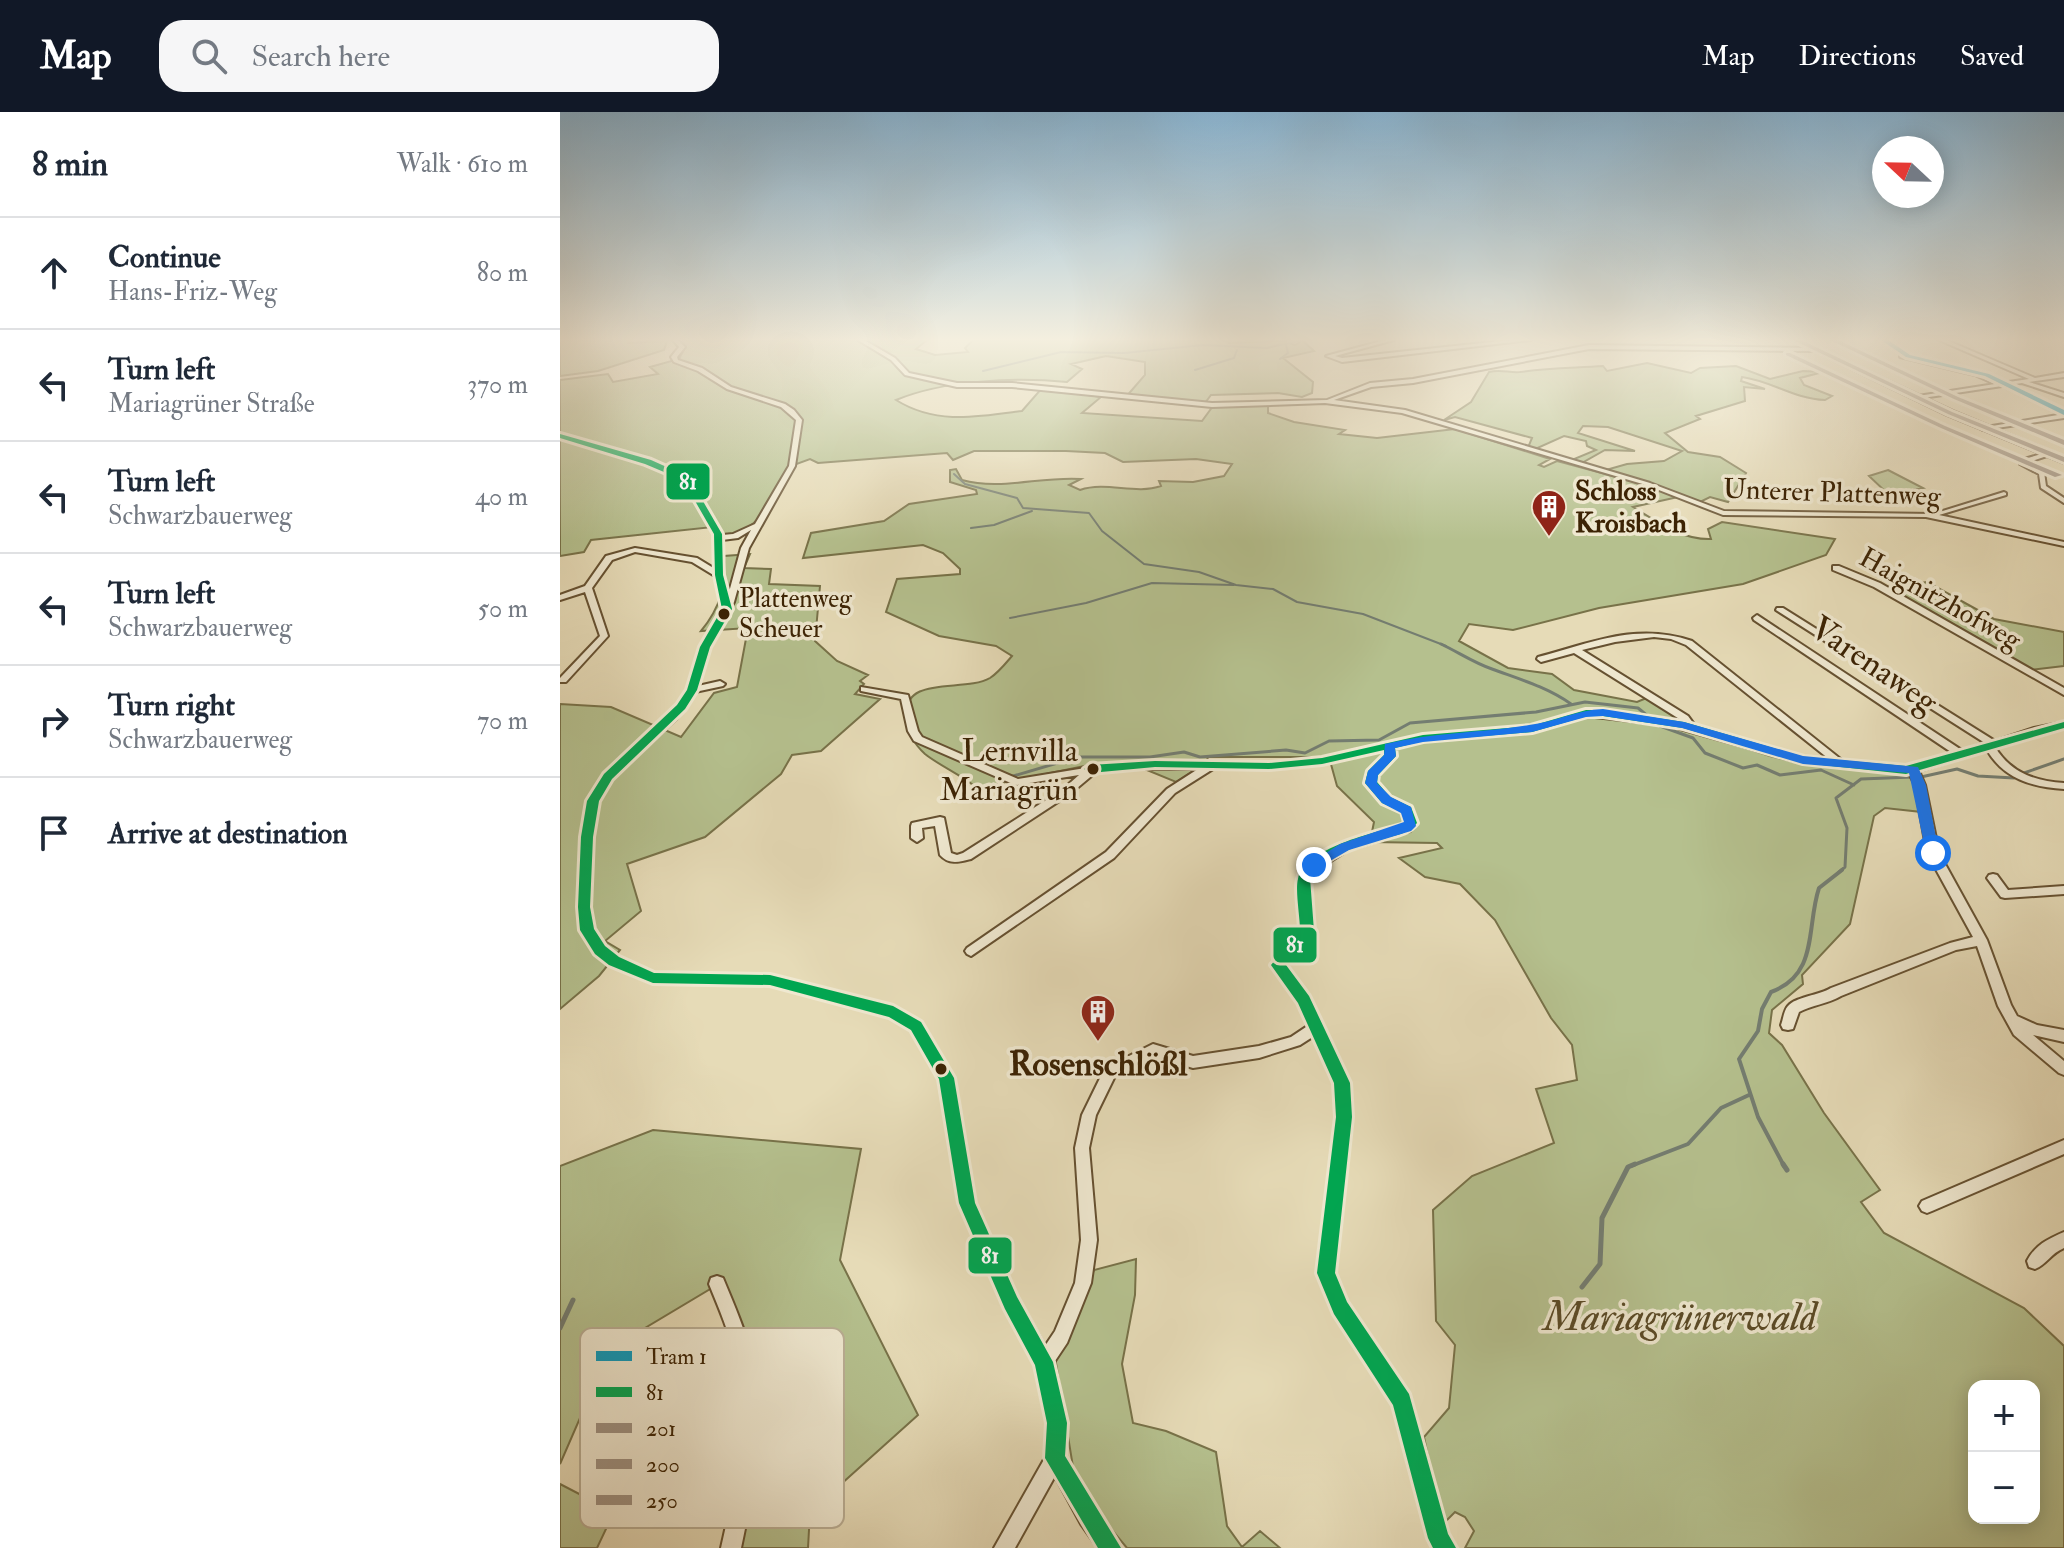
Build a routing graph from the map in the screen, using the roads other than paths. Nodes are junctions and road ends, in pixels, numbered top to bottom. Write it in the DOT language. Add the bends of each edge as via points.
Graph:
graph roads {
  1 [pos="781,407"];
  2 [pos="1368,407"];
  3 [pos="1938,407"];
  4 [pos="2062,415"];
  5 [pos="1983,428"];
  6 [pos="560,436"];
  7 [pos="2048,454"];
  8 [pos="2064,460"];
  9 [pos="2004,494"];
  10 [pos="2064,501"];
  11 [pos="1932,515"];
  12 [pos="761,521"];
  13 [pos="718,538"];
  14 [pos="2064,544"];
  15 [pos="1836,568"];
  16 [pos="719,575"];
  17 [pos="588,588"];
  18 [pos="560,598"];
  19 [pos="727,609"];
  20 [pos="1780,610"];
  21 [pos="1757,618"];
  22 [pos="1577,651"];
  23 [pos="1541,659"];
  24 [pos="563,680"];
  25 [pos="720,684"];
  26 [pos="864,689"];
  27 [pos="692,690"];
  28 [pos="2064,692"];
  29 [pos="2064,725"];
  30 [pos="1692,727"];
  31 [pos="1991,745"];
  32 [pos="1389,746"];
  33 [pos="1962,755"];
  34 [pos="1840,763"];
  35 [pos="1213,765"];
  36 [pos="1093,769"];
  37 [pos="1916,774"];
  38 [pos="2064,786"];
  39 [pos="917,838"];
  40 [pos="1993,878"];
  41 [pos="2064,890"];
  42 [pos="1981,940"];
  43 [pos="971,951"];
  44 [pos="2013,1020"];
  45 [pos="1788,1025"];
  46 [pos="1316,1027"];
  47 [pos="2064,1036"];
  48 [pos="2064,1069"];
  49 [pos="2064,1147"];
  50 [pos="1927,1206"];
  51 [pos="2064,1240"];
  52 [pos="2035,1261"];
  53 [pos="717,1284"];
  54 [pos="734,1328"];
  55 [pos="1044,1362"];
  56 [pos="1055,1458"];
  57 [pos="736,1528"];
  58 [pos="731,1548"];
  59 [pos="1004,1548"];
  60 [pos="1110,1548"];
  61 [pos="1445,1548"];
  1 -- 12 [label="street" via="799,420 792,466"];
  2 -- 11 [label="street, Unterer Plattenweg" via="1417,414 1648,484 1723,513"];
  3 -- 5 [label="main road"];
  4 -- 5 [label="street"];
  5 -- 7 [label="main road"];
  6 -- 13 [label="street" via="686,479"];
  7 -- 8 [label="main road"];
  7 -- 10 [label="street" via="2023,464 2042,473 2043,487"];
  9 -- 11 [label="street"];
  11 -- 14 [label="street, Unterer Plattenweg"];
  12 -- 13 [label="street" via="740,534"];
  12 -- 19 [label="street" via="745,548"];
  13 -- 16 [label="street"];
  15 -- 28 [label="street, Haignitzhofweg" via="1877,585"];
  16 -- 17 [label="street" via="694,560 635,550 609,558"];
  16 -- 19 [label="street"];
  17 -- 18 [label="street"];
  17 -- 24 [label="street" via="604,636"];
  19 -- 27 [label="street" via="705,647"];
  20 -- 31 [label="street"];
  21 -- 33 [label="street, Varenaweg"];
  22 -- 23 [label="street"];
  22 -- 30 [label="street"];
  22 -- 34 [label="street" via="1649,634 1673,636 1689,643"];
  25 -- 27 [label="street"];
  26 -- 36 [label="street" via="905,697 918,739 1009,781"];
  27 -- 55 [label="street" via="673,717 608,777 593,801 587,837 587,930 607,955 637,974 770,980 893,1012 916,1026 946,1078 975,1225"];
  29 -- 31 [label="street"];
  30 -- 32 [label="street" via="1586,713 1532,729"];
  30 -- 34 [label="street" via="1784,756"];
  31 -- 33 [label="street"];
  31 -- 38 [label="street" via="2018,777 2035,785"];
  32 -- 35 [label="street" via="1322,761"];
  32 -- 46 [label="street" via="1390,756 1372,774 1371,783 1386,800 1407,810 1411,823 1314,865 1304,878 1307,931 1278,965"];
  33 -- 37 [label="street"];
  34 -- 37 [label="street"];
  35 -- 36 [label="street"];
  35 -- 43 [label="street" via="1171,791 1110,855"];
  36 -- 39 [label="street" via="967,856 946,855 940,821 916,826"];
  37 -- 42 [label="street" via="1933,853"];
  40 -- 41 [label="street" via="2005,894"];
  42 -- 44 [label="street"];
  42 -- 45 [label="street" via="1836,992 1823,1003 1801,1004 1793,1009"];
  44 -- 47 [label="street"];
  44 -- 48 [label="street"];
  46 -- 55 [label="street" via="1295,1041 1259,1052 1193,1062 1153,1050 1110,1072 1089,1115 1082,1148 1089,1240 1083,1283 1061,1337"];
  46 -- 61 [label="street" via="1342,1083 1344,1117 1326,1273 1340,1308 1402,1401"];
  49 -- 50 [label="street"];
  51 -- 52 [label="street"];
  53 -- 54 [label="street"];
  55 -- 56 [label="street" via="1057,1423"];
  56 -- 59 [label="street"];
  56 -- 60 [label="street"];
  57 -- 58 [label="street"];
}
